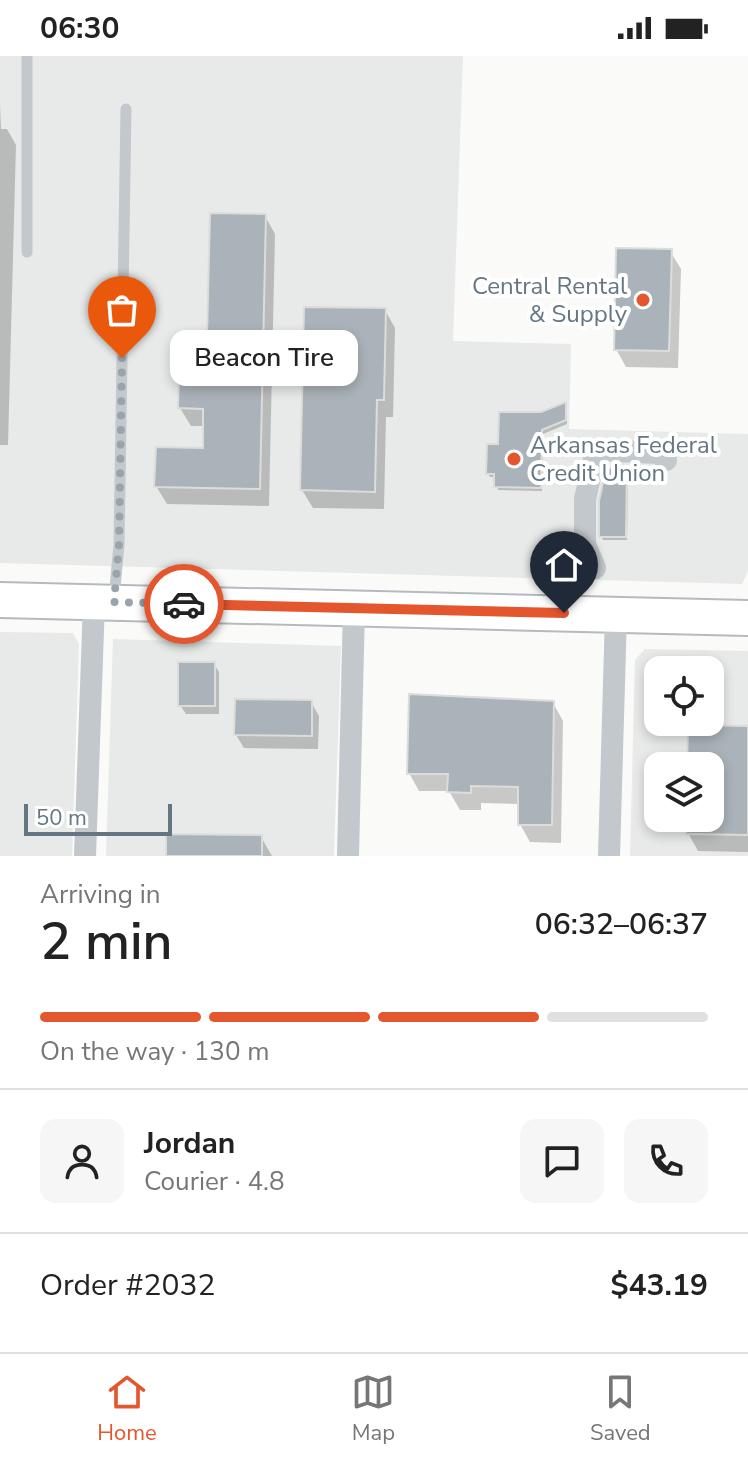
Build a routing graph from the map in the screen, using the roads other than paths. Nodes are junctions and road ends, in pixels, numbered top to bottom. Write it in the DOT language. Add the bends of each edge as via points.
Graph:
graph roads {
  1 [pos="27,56"];
  2 [pos="126,109"];
  3 [pos="27,252"];
  4 [pos="666,460"];
  5 [pos="595,568"];
  6 [pos="0,600"];
  7 [pos="104,602"];
  8 [pos="354,608"];
  9 [pos="616,614"];
  10 [pos="748,618"];
  11 [pos="85,856"];
  12 [pos="348,856"];
  13 [pos="609,856"];
  1 -- 3 [label="lane"];
  2 -- 7 [label="lane" via="119,530"];
  4 -- 5 [label="street" via="659,453 596,450 585,499 585,544"];
  6 -- 7 [label="main road"];
  7 -- 8 [label="main road"];
  7 -- 11 [label="street"];
  8 -- 9 [label="main road"];
  8 -- 12 [label="street"];
  9 -- 10 [label="main road"];
  9 -- 13 [label="street"];
}
